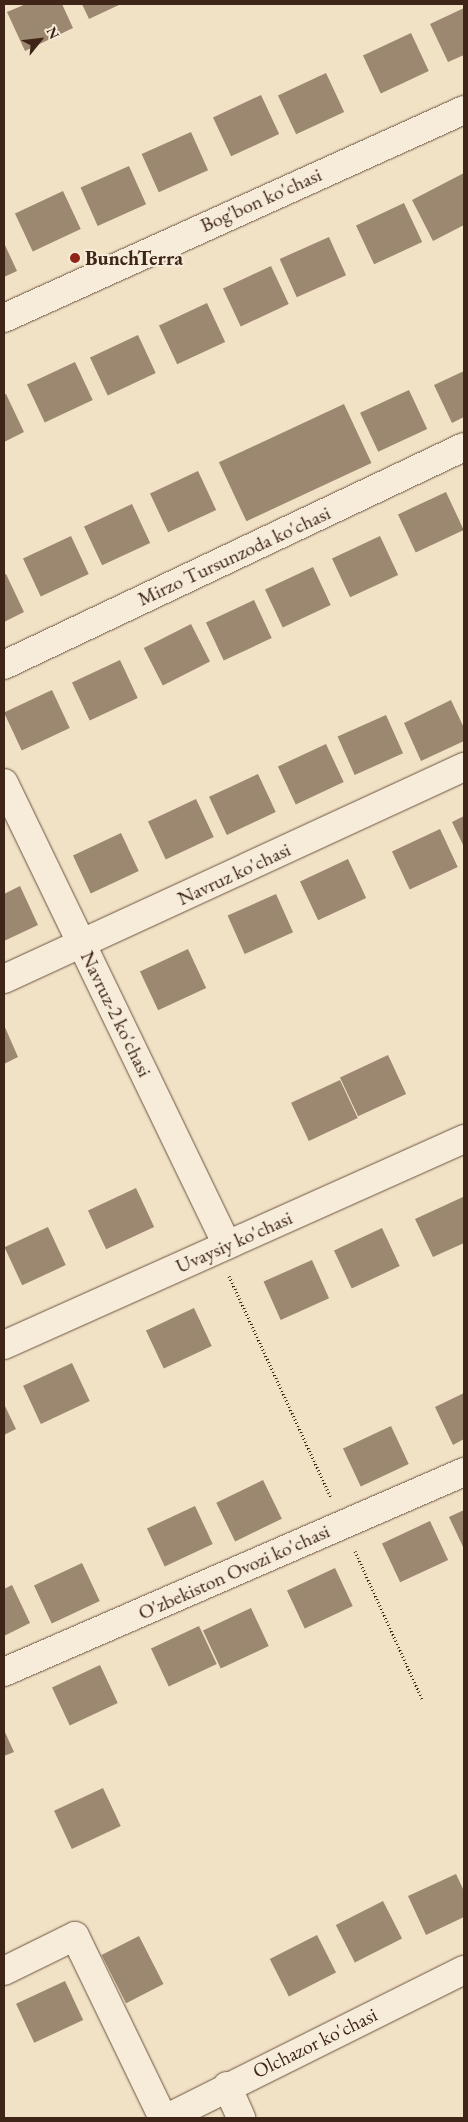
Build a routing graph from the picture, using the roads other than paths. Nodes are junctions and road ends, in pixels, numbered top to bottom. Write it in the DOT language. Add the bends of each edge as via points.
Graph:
graph roads {
  1 [pos="464,110"];
  2 [pos="4,318"];
  3 [pos="464,447"];
  4 [pos="4,665"];
  5 [pos="464,766"];
  6 [pos="4,784"];
  7 [pos="83,944"];
  8 [pos="4,979"];
  9 [pos="464,1139"];
  10 [pos="222,1248"];
  11 [pos="4,1345"];
  12 [pos="464,1472"];
  13 [pos="4,1672"];
  14 [pos="464,1970"];
  15 [pos="4,1971"];
  16 [pos="227,2086"];
  17 [pos="163,2118"];
  18 [pos="167,2118"];
  19 [pos="242,2118"];
  1 -- 2 [label="street, Bog'bon ko'chasi"];
  3 -- 4 [label="street, Mirzo Tursunzoda ko'chasi"];
  5 -- 7 [label="street, Navruz ko'chasi"];
  6 -- 7 [label="street, Navruz-2 ko'chasi"];
  7 -- 8 [label="street, Navruz ko'chasi"];
  7 -- 10 [label="street, Navruz-2 ko'chasi"];
  9 -- 10 [label="street, Uvaysiy ko'chasi"];
  10 -- 11 [label="street, Uvaysiy ko'chasi"];
  12 -- 13 [label="street, O'zbekiston Ovozi ko'chasi"];
  14 -- 16 [label="street, Olchazor ko'chasi"];
  15 -- 17 [label="street" via="75,1936"];
  16 -- 18 [label="street, Olchazor ko'chasi"];
  16 -- 19 [label="street"];
}
